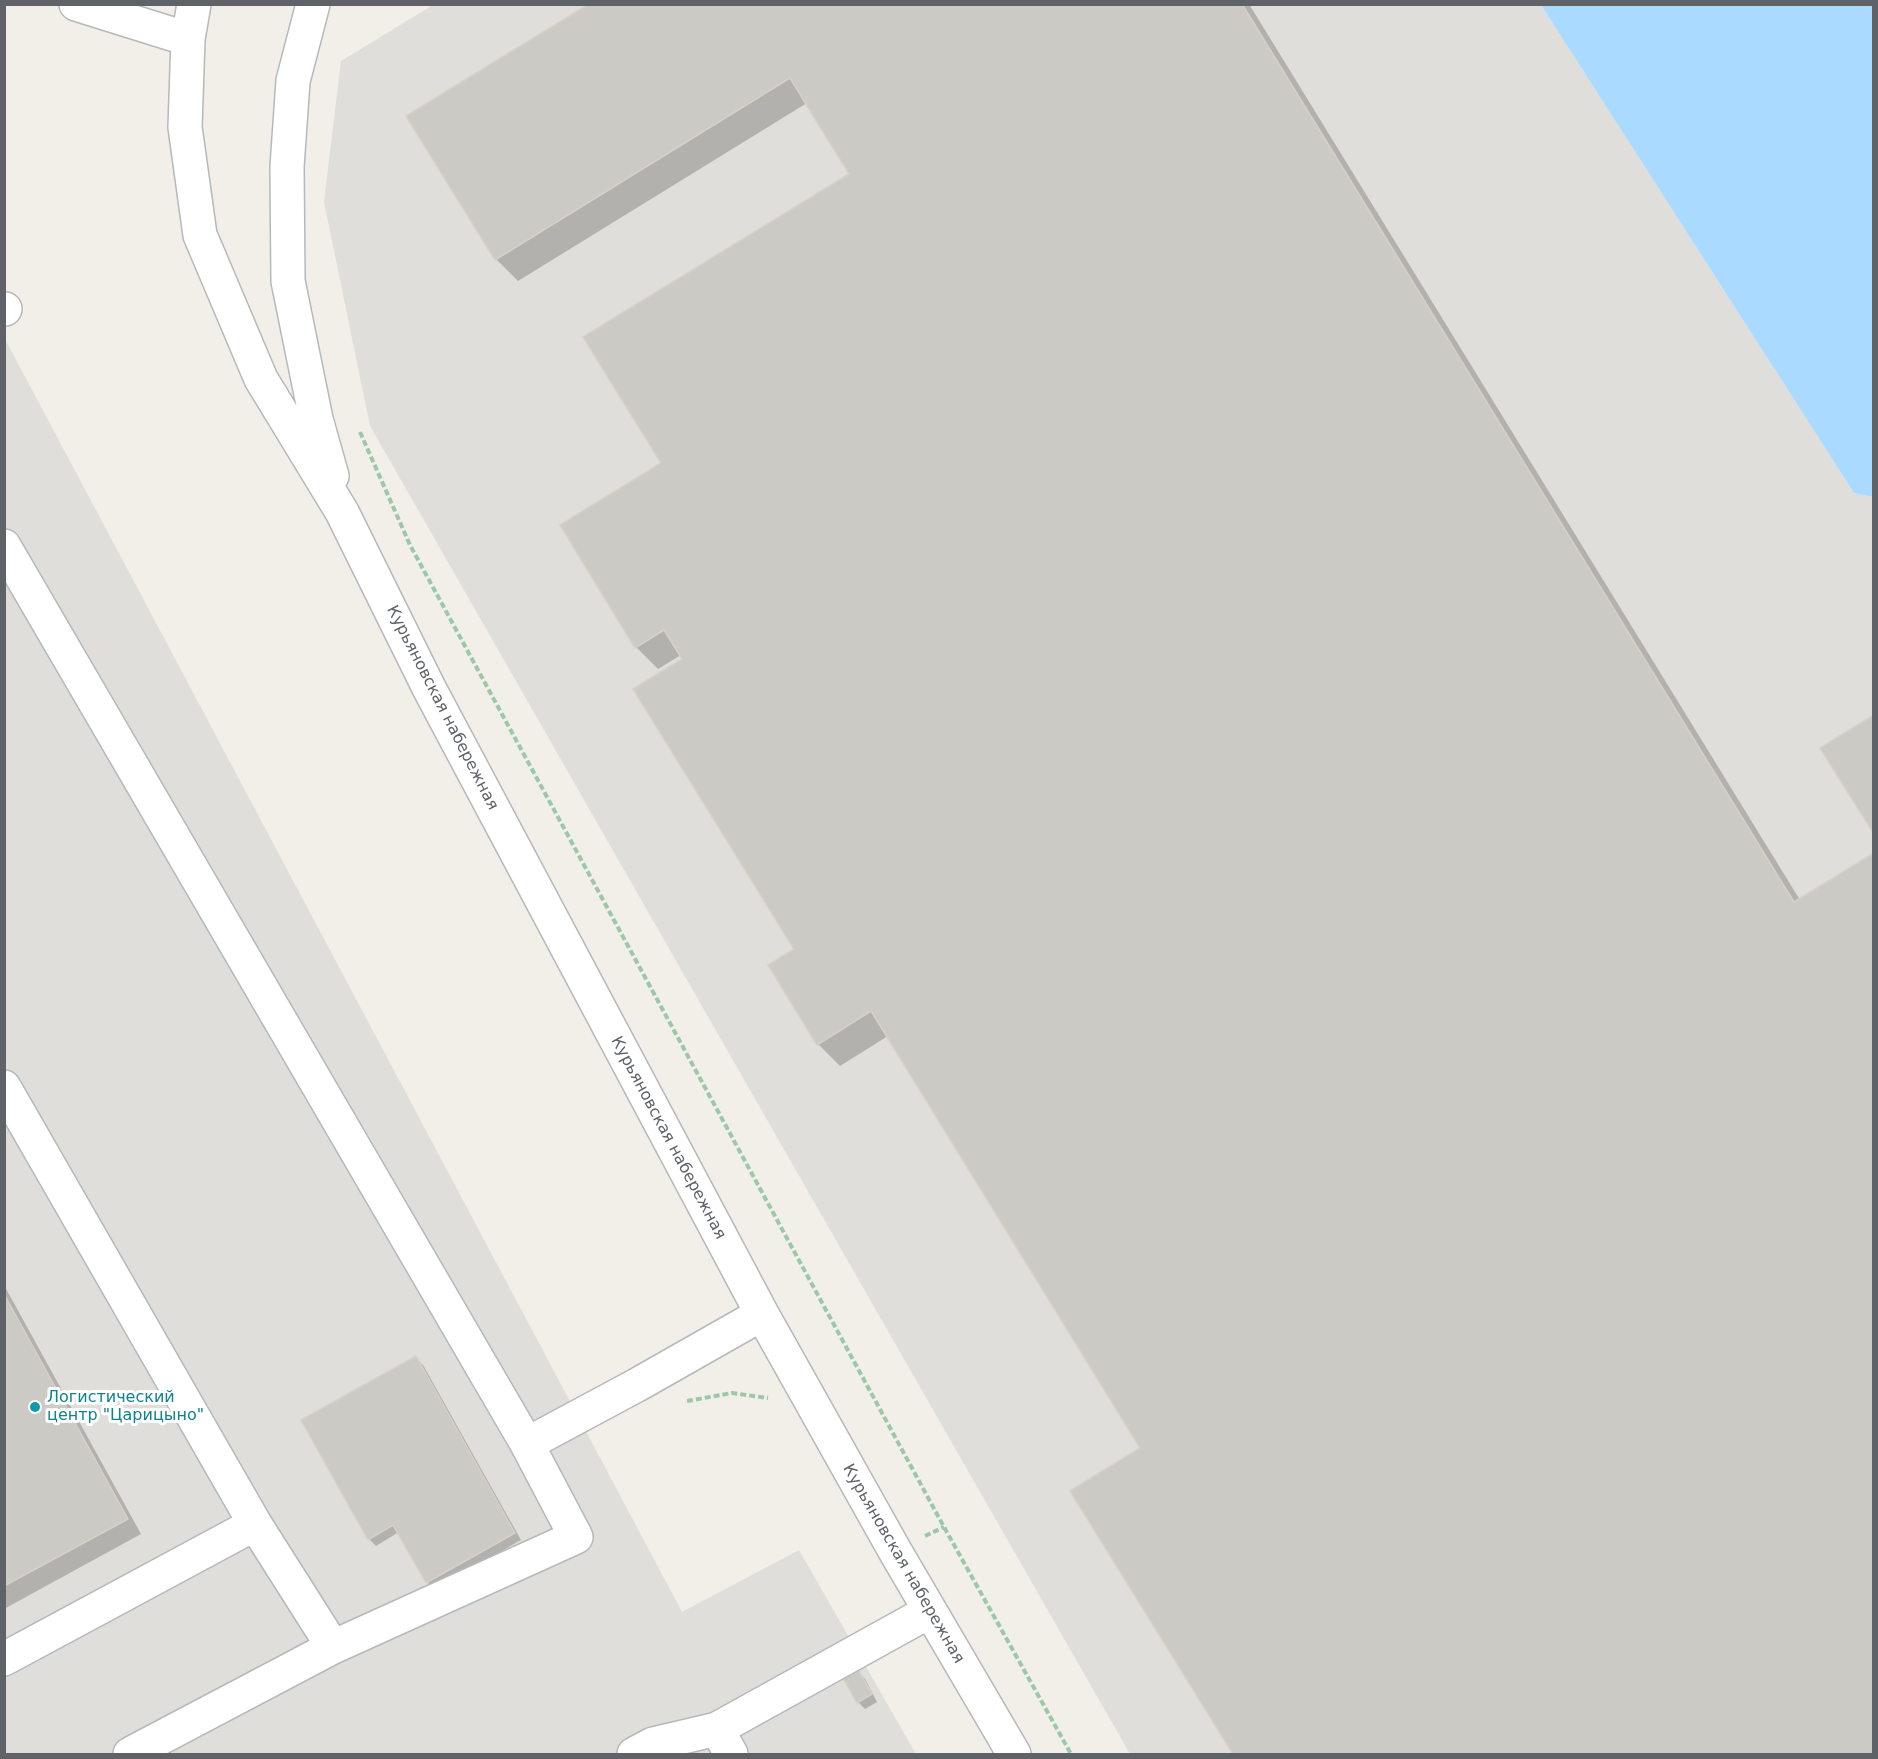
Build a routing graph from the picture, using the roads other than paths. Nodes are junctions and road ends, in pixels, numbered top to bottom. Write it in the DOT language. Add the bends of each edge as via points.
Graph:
graph roads {
  1 [pos="76,4"];
  2 [pos="194,4"];
  3 [pos="313,4"];
  4 [pos="188,39"];
  5 [pos="342,512"];
  6 [pos="4,546"];
  7 [pos="4,1087"];
  8 [pos="762,1314"];
  9 [pos="527,1444"];
  10 [pos="255,1524"];
  11 [pos="930,1611"];
  12 [pos="333,1647"];
  13 [pos="4,1659"];
  14 [pos="724,1742"];
  15 [pos="130,1755"];
  16 [pos="634,1755"];
  17 [pos="1014,1755"];
  1 -- 4 [label="street"];
  2 -- 4 [label="street, Курьяновская набережная"];
  3 -- 5 [label="street, Курьяновская набережная" via="293,81 286,167 288,281 316,419"];
  4 -- 5 [label="street, Курьяновская набережная" via="185,127 200,235 261,380"];
  5 -- 8 [label="street, Курьяновская набережная" via="429,688"];
  6 -- 9 [label="street"];
  7 -- 10 [label="street"];
  8 -- 9 [label="street"];
  8 -- 11 [label="street, Курьяновская набережная"];
  9 -- 12 [label="street" via="576,1536"];
  10 -- 12 [label="street"];
  10 -- 13 [label="street"];
  11 -- 14 [label="street"];
  11 -- 17 [label="street, Курьяновская набережная"];
  12 -- 15 [label="street"];
  14 -- 16 [label="street" via="652,1744"];
}
